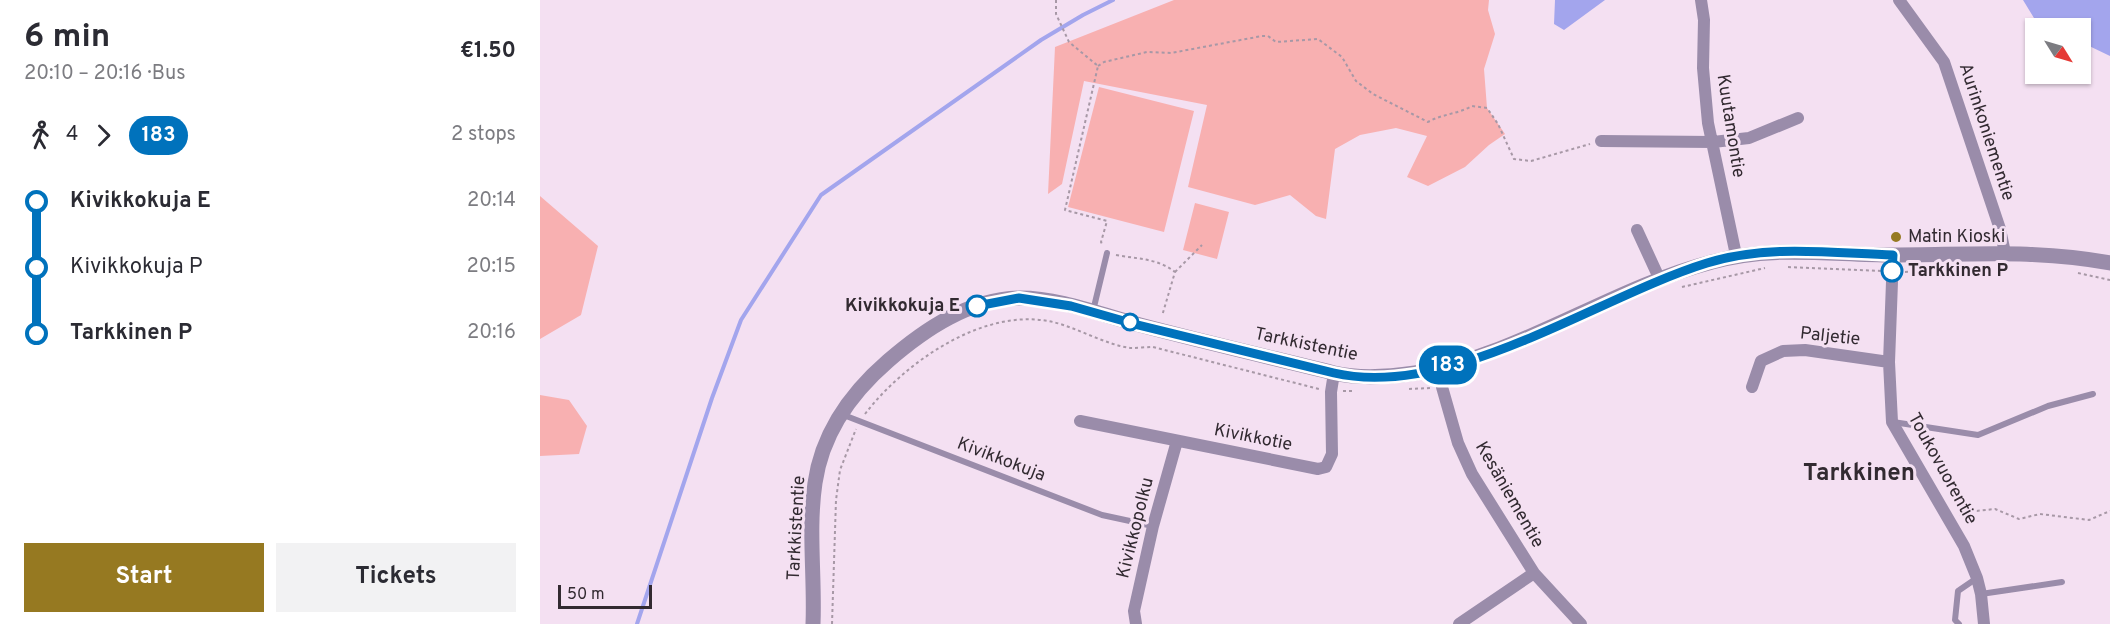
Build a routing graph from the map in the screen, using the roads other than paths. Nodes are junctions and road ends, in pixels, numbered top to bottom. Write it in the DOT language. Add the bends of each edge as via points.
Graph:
graph roads {
  1 [pos="1701,0"];
  2 [pos="1899,0"];
  3 [pos="1798,118"];
  4 [pos="1601,141"];
  5 [pos="1713,142"];
  6 [pos="1637,230"];
  7 [pos="1107,253"];
  8 [pos="2005,253"];
  9 [pos="1736,255"];
  10 [pos="1893,255"];
  11 [pos="2110,263"];
  12 [pos="1660,280"];
  13 [pos="1093,311"];
  14 [pos="1888,362"];
  15 [pos="1442,367"];
  16 [pos="1334,373"];
  17 [pos="1752,387"];
  18 [pos="2093,394"];
  19 [pos="840,414"];
  20 [pos="1080,421"];
  21 [pos="1892,422"];
  22 [pos="1177,441"];
  23 [pos="1153,526"];
  24 [pos="1534,573"];
  25 [pos="1977,578"];
  26 [pos="2062,582"];
  27 [pos="1981,594"];
  28 [pos="813,624"];
  29 [pos="1136,624"];
  30 [pos="1459,624"];
  31 [pos="1581,624"];
  32 [pos="1959,624"];
  33 [pos="1984,624"];
  1 -- 5 [label="street, Kuutamontie" via="1703,68"];
  2 -- 8 [label="street, Aurinkoniementie" via="1944,62"];
  3 -- 5 [label="street" via="1749,138"];
  4 -- 5 [label="street"];
  5 -- 9 [label="street, Kuutamontie"];
  6 -- 12 [label="street"];
  7 -- 13 [label="lane"];
  8 -- 10 [label="street, Tarkkistentie"];
  8 -- 11 [label="street, Tarkkistentie"];
  9 -- 10 [label="street, Tarkkistentie" via="1799,251"];
  9 -- 12 [label="street, Tarkkistentie"];
  10 -- 14 [label="street, Toukovuorentie"];
  12 -- 15 [label="street, Tarkkistentie" via="1519,342"];
  13 -- 16 [label="street, Tarkkistentie"];
  13 -- 19 [label="street, Tarkkistentie" via="1019,298 966,310 911,342 868,378"];
  14 -- 17 [label="street, Paljetie" via="1805,350 1783,351 1761,361"];
  14 -- 21 [label="street, Toukovuorentie"];
  15 -- 16 [label="street, Tarkkistentie" via="1397,376 1349,377"];
  15 -- 24 [label="street, Kesäniementie" via="1443,387 1458,443 1472,474"];
  16 -- 22 [label="street, Kivikkotie" via="1332,454 1326,467 1318,469"];
  18 -- 21 [label="lane" via="2048,406 1978,435"];
  19 -- 23 [label="lane, Kivikkokuja" via="1102,515"];
  19 -- 28 [label="street, Tarkkistentie" via="826,443 815,482"];
  20 -- 22 [label="street, Kivikkotie"];
  21 -- 25 [label="street, Toukovuorentie" via="1964,546"];
  22 -- 23 [label="street, Kivikkopolku"];
  23 -- 29 [label="street, Kivikkopolku" via="1134,611"];
  24 -- 30 [label="street"];
  24 -- 31 [label="street, Kesäniementie"];
  25 -- 27 [label="street, Toukovuorentie"];
  25 -- 32 [label="lane" via="1958,591 1955,620"];
  26 -- 27 [label="lane"];
  27 -- 33 [label="street, Toukovuorentie"];
}
